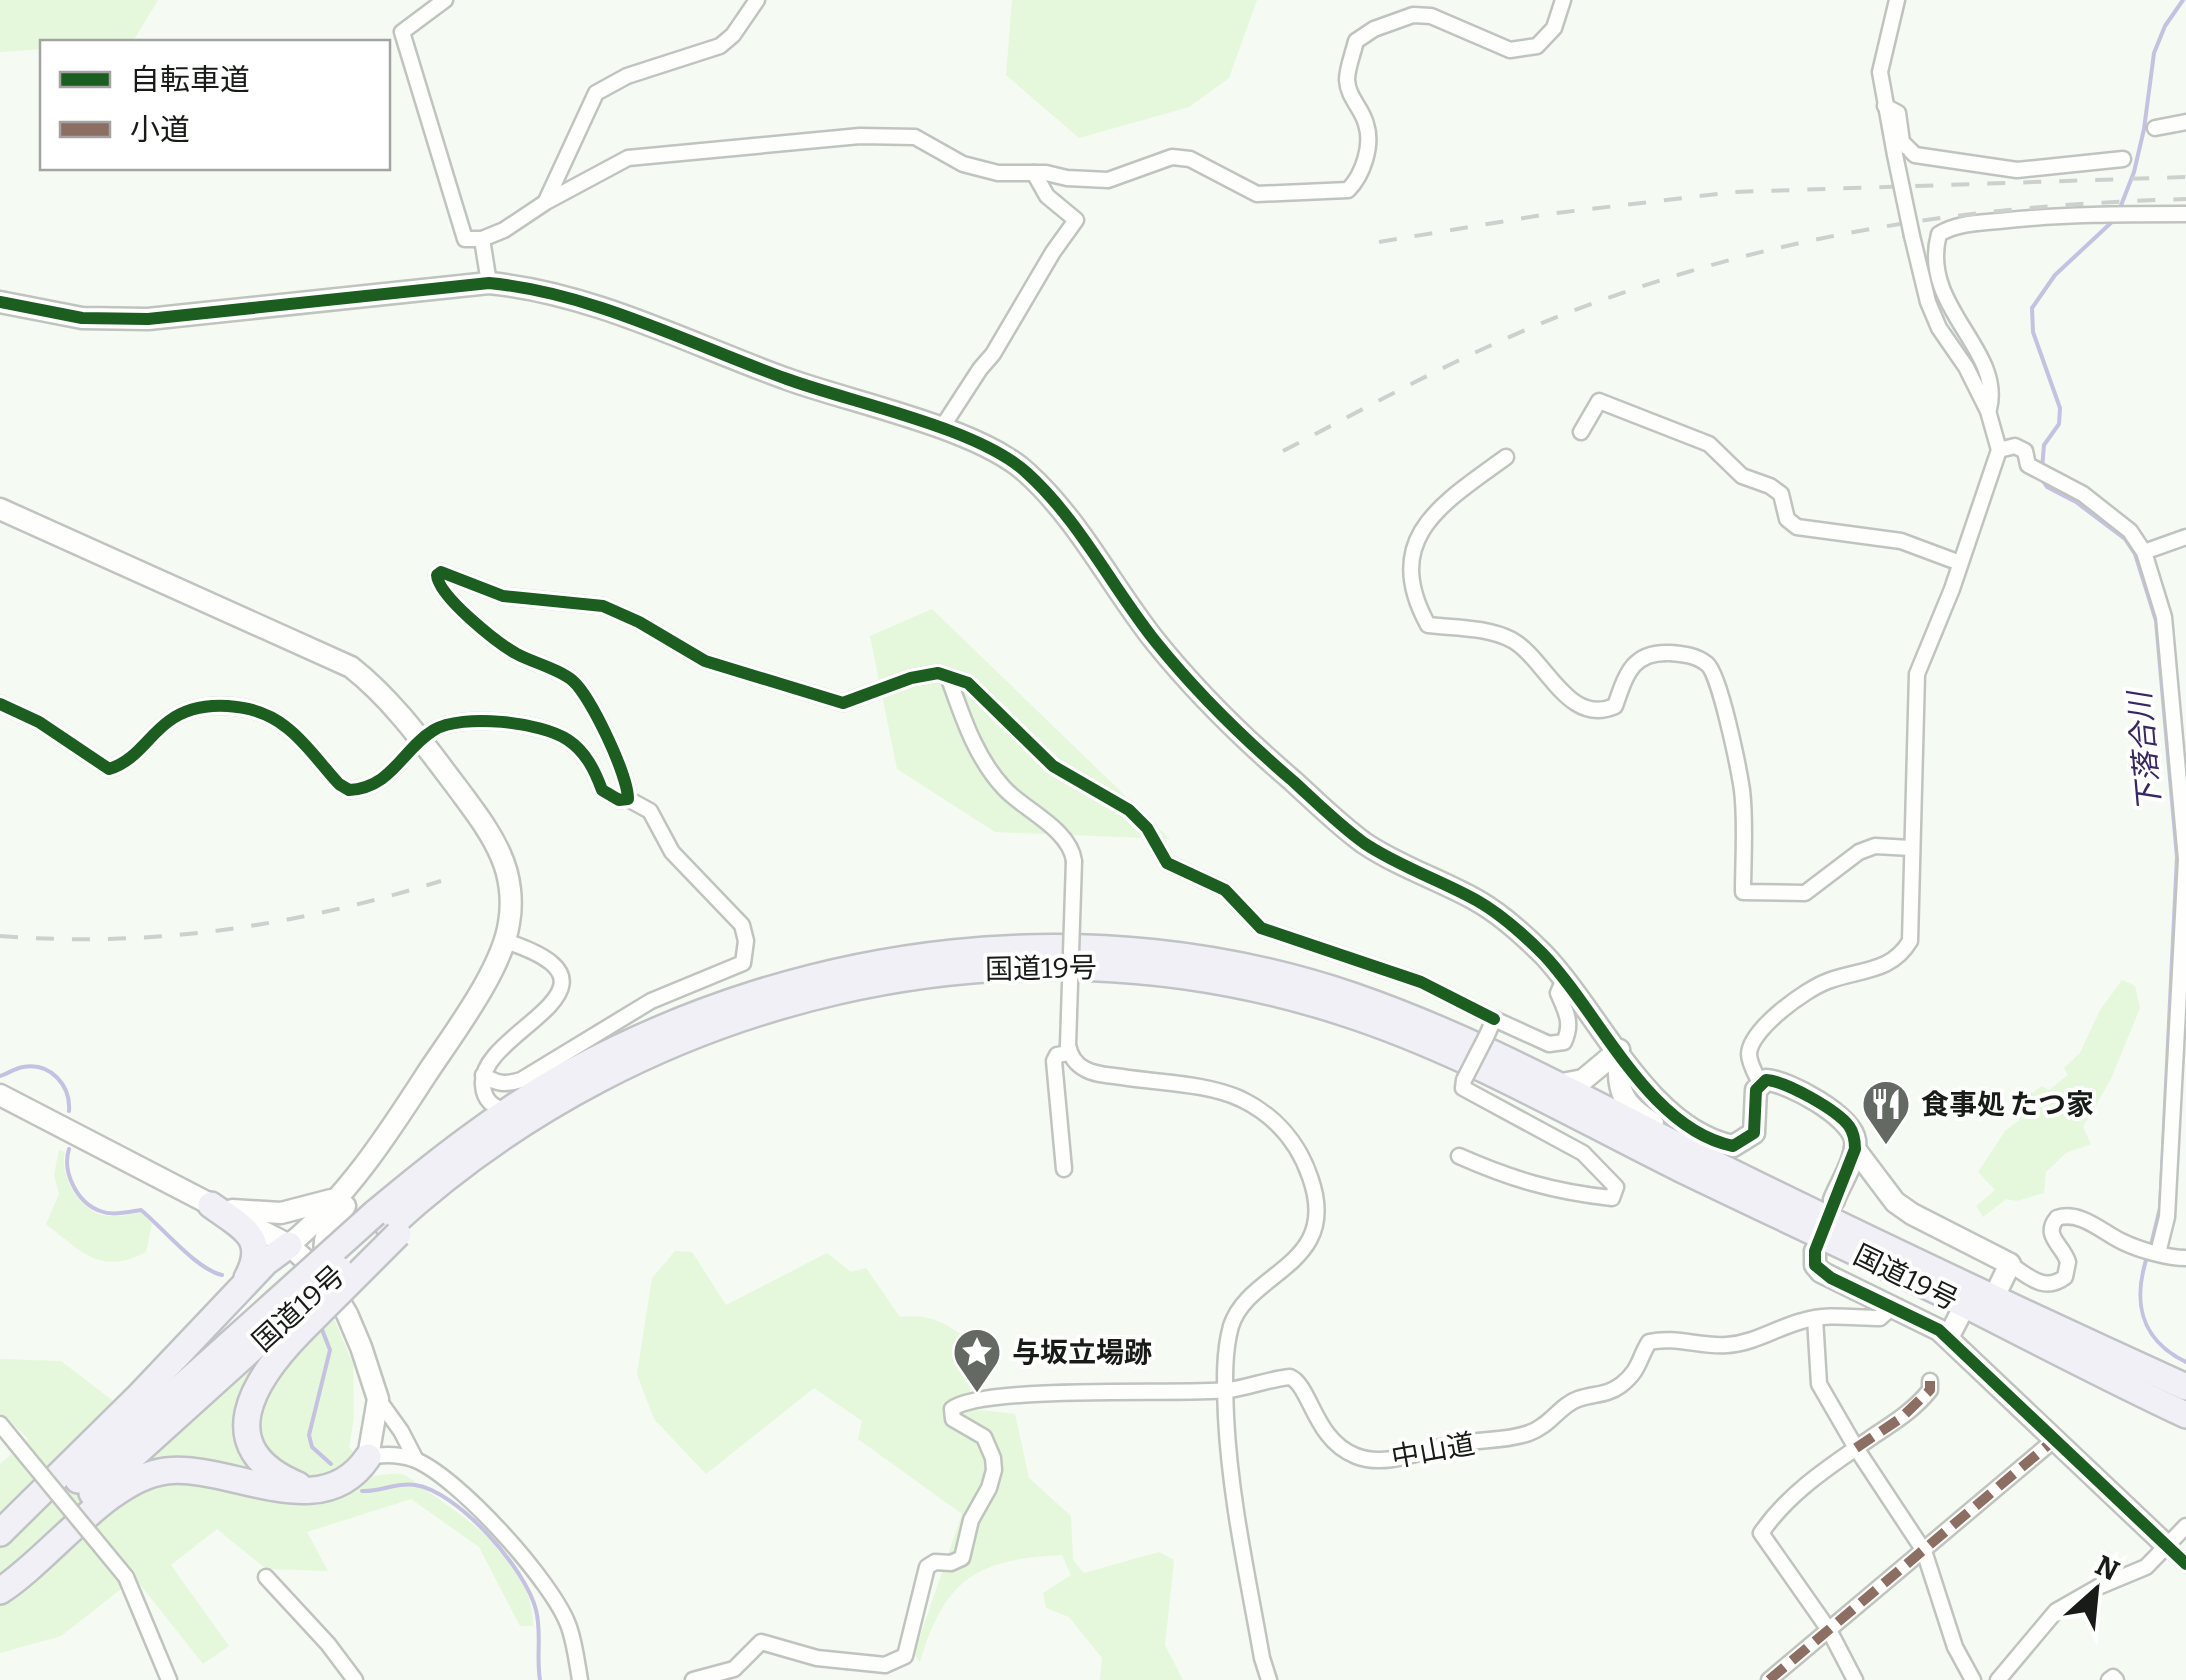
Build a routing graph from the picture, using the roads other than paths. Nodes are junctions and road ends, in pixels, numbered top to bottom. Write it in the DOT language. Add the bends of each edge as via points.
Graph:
graph roads {
  1 [pos="445,0"];
  2 [pos="756,0"];
  3 [pos="1564,0"];
  4 [pos="1897,0"];
  5 [pos="1885,106"];
  6 [pos="2186,122"];
  7 [pos="2156,128"];
  8 [pos="2123,159"];
  9 [pos="1034,173"];
  10 [pos="546,202"];
  11 [pos="2186,214"];
  12 [pos="482,239"];
  13 [pos="489,283"];
  14 [pos="0,302"];
  15 [pos="1988,410"];
  16 [pos="941,429"];
  17 [pos="1581,432"];
  18 [pos="1999,450"];
  19 [pos="1506,457"];
  20 [pos="0,509"];
  21 [pos="2186,536"];
  22 [pos="2144,552"];
  23 [pos="1960,563"];
  24 [pos="948,676"];
  25 [pos="0,704"];
  26 [pos="421,740"];
  27 [pos="628,799"];
  28 [pos="1911,848"];
  29 [pos="505,942"];
  30 [pos="1564,979"];
  31 [pos="1494,1019"];
  32 [pos="1069,1049"];
  33 [pos="1618,1050"];
  34 [pos="483,1075"];
  35 [pos="1760,1083"];
  36 [pos="1557,1084"];
  37 [pos="0,1095"];
  38 [pos="508,1112"];
  39 [pos="1667,1141"];
  40 [pos="1855,1149"];
  41 [pos="1459,1156"];
  42 [pos="1064,1169"];
  43 [pos="347,1189"];
  44 [pos="1834,1200"];
  45 [pos="211,1204"];
  46 [pos="387,1224"];
  47 [pos="288,1245"];
  48 [pos="1816,1251"];
  49 [pos="2158,1252"];
  50 [pos="2186,1258"];
  51 [pos="2010,1264"];
  52 [pos="242,1287"];
  53 [pos="1993,1299"];
  54 [pos="1965,1305"];
  55 [pos="1892,1307"];
  56 [pos="288,1316"];
  57 [pos="1816,1318"];
  58 [pos="351,1323"];
  59 [pos="1948,1338"];
  60 [pos="1930,1382"];
  61 [pos="2186,1387"];
  62 [pos="1225,1390"];
  63 [pos="378,1399"];
  64 [pos="2186,1415"];
  65 [pos="0,1424"];
  66 [pos="2054,1440"];
  67 [pos="1856,1448"];
  68 [pos="368,1456"];
  69 [pos="416,1460"];
  70 [pos="307,1489"];
  71 [pos="2186,1526"];
  72 [pos="0,1532"];
  73 [pos="2167,1546"];
  74 [pos="0,1550"];
  75 [pos="1924,1551"];
  76 [pos="2186,1564"];
  77 [pos="266,1577"];
  78 [pos="0,1578"];
  79 [pos="0,1591"];
  80 [pos="1828,1630"];
  81 [pos="701,1679"];
  82 [pos="170,1680"];
  83 [pos="355,1680"];
  84 [pos="580,1680"];
  85 [pos="1270,1680"];
  86 [pos="1770,1680"];
  87 [pos="1855,1680"];
  88 [pos="1973,1680"];
  89 [pos="1998,1680"];
  1 -- 12 [label="street" via="402,32 465,239"];
  2 -- 10 [label="street" via="720,46 596,93"];
  3 -- 9 [label="street" via="1554,28 1537,46 1510,50 1431,16 1413,15 1356,42 1347,79 1366,124 1368,149 1348,190 1258,194 1190,159 1172,157 1108,180"];
  4 -- 5 [label="street" via="1882,58"];
  5 -- 8 [label="street" via="1898,113 1902,142 1915,155 2017,170"];
  5 -- 15 [label="street, bridge" via="1928,302"];
  6 -- 7 [label="street"];
  9 -- 10 [label="street" via="963,164 915,137 860,136 628,158"];
  9 -- 16 [label="street" via="1047,196 1076,220"];
  10 -- 12 [label="street"];
  11 -- 15 [label="street" via="2108,213 1953,226 1939,234 1936,274 1984,364"];
  12 -- 13 [label="street"];
  13 -- 14 [label="street" via="148,319 82,318"];
  13 -- 16 [label="street" via="598,307"];
  15 -- 18 [label="street"];
  16 -- 30 [label="street" via="1000,452 1048,493 1189,680 1310,797 1365,844 1493,911"];
  17 -- 23 [label="street" via="1599,401 1709,444 1742,476 1781,494 1786,519 1797,527 1901,541"];
  18 -- 22 [label="street" via="2025,450 2028,466 2083,494"];
  18 -- 23 [label="street"];
  19 -- 28 [label="street" via="1430,516 1416,537 1411,581 1428,624 1511,639 1584,708 1615,706 1638,659 1654,652 1686,654 1709,665 1742,791 1743,892 1805,893 1859,852"];
  20 -- 26 [label="street" via="351,667"];
  21 -- 22 [label="street"];
  22 -- 49 [label="street" via="2164,617 2186,859 2167,1217"];
  23 -- 28 [label="street" via="1916,674"];
  24 -- 27 [label="street" via="910,678 843,703 705,661 603,606 503,596 438,573 446,595 505,647 574,682 612,745"];
  24 -- 31 [label="street" via="968,683 1052,766 1129,810 1167,863 1224,890 1260,928 1421,982"];
  24 -- 32 [label="street, bridge" via="969,735 1003,788 1066,841 1074,861"];
  25 -- 26 [label="street" via="109,769 126,764 182,712 201,706 250,711 289,728 349,790 378,783"];
  26 -- 27 [label="street" via="456,722 555,732 583,754 602,790"];
  26 -- 29 [label="street" via="502,856 510,898"];
  27 -- 34 [label="street" via="650,811 672,852 742,925 742,963 651,1002 521,1080 507,1084"];
  28 -- 35 [label="street" via="1910,941 1901,956 1804,992 1772,1020 1748,1057"];
  29 -- 34 [label="street" via="551,962 560,990 550,1009 489,1059"];
  29 -- 43 [label="street" via="477,998"];
  30 -- 31 [label="street" via="1558,993 1570,1027 1558,1046"];
  30 -- 33 [label="street"];
  31 -- 41 [label="street, bridge" via="1463,1088 1583,1153 1616,1187 1612,1198 1566,1193"];
  32 -- 42 [label="street" via="1054,1060"];
  32 -- 62 [label="street" via="1078,1064 1097,1074 1240,1099 1279,1124 1311,1178 1317,1209 1310,1237 1294,1262 1238,1307 1226,1351"];
  33 -- 35 [label="street" via="1666,1108 1726,1145 1754,1133"];
  33 -- 36 [label="street" via="1582,1080"];
  33 -- 39 [label="street" via="1624,1102 1661,1127"];
  34 -- 38 [label="street" via="486,1098"];
  35 -- 40 [label="street" via="1782,1083 1830,1110 1848,1126"];
  36 -- 38 [label="highway, 国道19号" via="1390,1010 1269,973 1160,953 1030,948 886,961 732,1000 612,1051"];
  36 -- 39 [label="highway, 国道19号"];
  37 -- 45 [label="street"];
  38 -- 46 [label="highway, 国道19号"];
  39 -- 53 [label="highway, 国道19号"];
  40 -- 44 [label="street"];
  40 -- 51 [label="street" via="1895,1202"];
  43 -- 45 [label="street" via="321,1204 281,1213"];
  43 -- 47 [label="street"];
  43 -- 58 [label="street" via="353,1196 330,1226 322,1250 348,1300"];
  45 -- 47 [label="street"];
  45 -- 52 [label="highway" via="256,1247"];
  46 -- 54 [label="highway, 国道19号" via="488,1146 682,1040 876,982 963,969 1117,967 1230,982 1382,1026"];
  46 -- 56 [label="highway, 国道19号, bridge"];
  46 -- 56 [label="highway, bridge"];
  47 -- 52 [label="highway"];
  47 -- 58 [label="street" via="327,1280"];
  48 -- 55 [label="street" via="1815,1266 1822,1272"];
  49 -- 50 [label="street"];
  49 -- 51 [label="street" via="2064,1215 2051,1230 2068,1262 2064,1277 2043,1284"];
  51 -- 53 [label="street"];
  52 -- 72 [label="highway"];
  53 -- 61 [label="highway, 国道19号"];
  54 -- 59 [label="street"];
  54 -- 64 [label="highway, 国道19号"];
  55 -- 57 [label="street, 中山道" via="1880,1318"];
  55 -- 59 [label="street"];
  56 -- 70 [label="highway" via="245,1422 259,1461"];
  56 -- 74 [label="highway, 国道19号"];
  56 -- 78 [label="highway, 国道19号"];
  57 -- 62 [label="street, 中山道" via="1742,1344 1649,1342 1641,1364 1623,1383 1578,1399 1528,1434 1384,1460 1358,1457 1331,1439 1295,1379"];
  57 -- 67 [label="street" via="1819,1384"];
  58 -- 63 [label="street"];
  59 -- 66 [label="street"];
  60 -- 67 [label="street" via="1914,1406"];
  62 -- 81 [label="street, 中山道" via="1030,1394 956,1405 956,1421 984,1438 993,1480 971,1520 962,1558 928,1567 905,1656 885,1664 817,1658 761,1642 738,1666"];
  62 -- 85 [label="street" via="1229,1474"];
  63 -- 68 [label="street"];
  63 -- 69 [label="street"];
  65 -- 82 [label="street, bridge" via="126,1577"];
  66 -- 73 [label="street"];
  66 -- 75 [label="street"];
  67 -- 75 [label="street"];
  67 -- 80 [label="street" via="1780,1505 1761,1533"];
  68 -- 69 [label="street"];
  68 -- 70 [label="highway" via="333,1486"];
  69 -- 84 [label="street" via="491,1519 554,1599 569,1626"];
  70 -- 79 [label="highway" via="180,1470 142,1477"];
  71 -- 73 [label="street"];
  73 -- 76 [label="street"];
  73 -- 89 [label="street" via="2134,1574 2056,1611"];
  75 -- 80 [label="street"];
  75 -- 88 [label="street" via="1955,1647"];
  77 -- 83 [label="street"];
  80 -- 86 [label="street"];
  80 -- 87 [label="street"];
}
